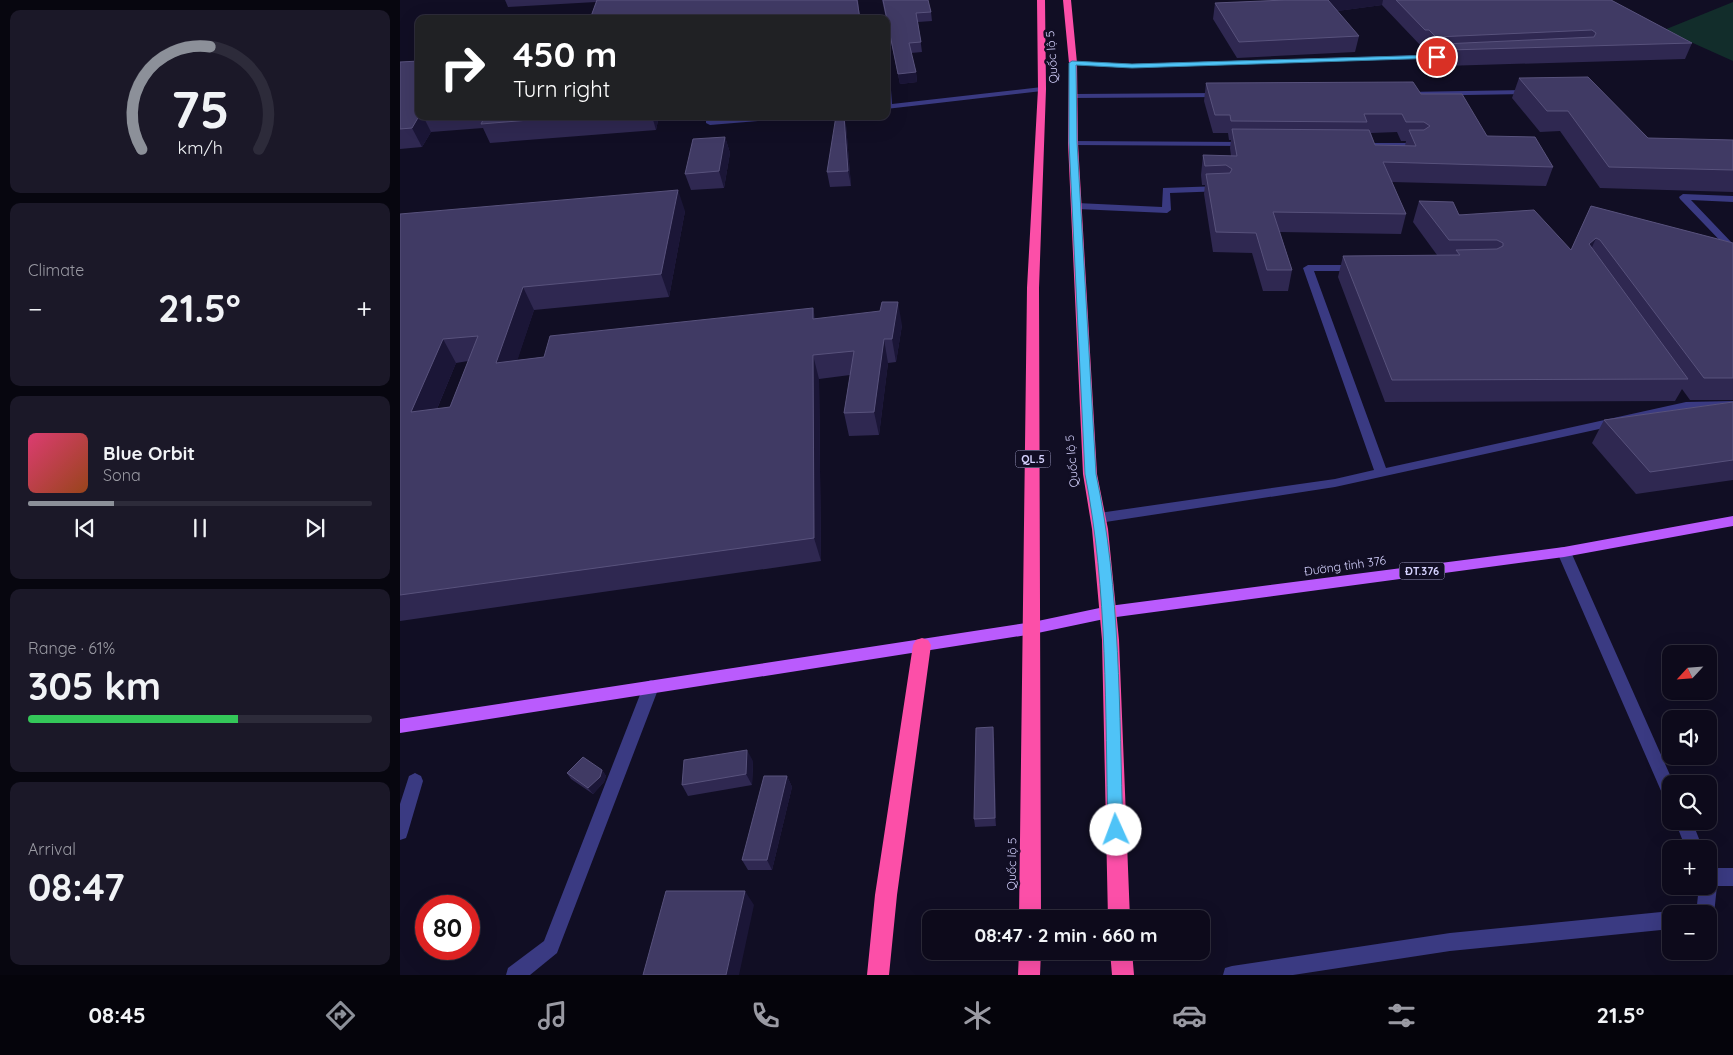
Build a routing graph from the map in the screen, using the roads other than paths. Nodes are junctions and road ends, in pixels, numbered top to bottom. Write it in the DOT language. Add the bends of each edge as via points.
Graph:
graph roads {
  1 [pos="1041,0"];
  2 [pos="1067,0"];
  3 [pos="1469,56"];
  4 [pos="1072,63"];
  5 [pos="1042,89"];
  6 [pos="1541,92"];
  7 [pos="1393,94"];
  8 [pos="1226,95"];
  9 [pos="1073,96"];
  10 [pos="890,107"];
  11 [pos="710,120"];
  12 [pos="746,120"];
  13 [pos="1073,142"];
  14 [pos="1251,144"];
  15 [pos="1369,145"];
  16 [pos="1418,145"];
  17 [pos="1224,189"];
  18 [pos="1733,199"];
  19 [pos="1077,206"];
  20 [pos="1733,249"];
  21 [pos="1365,268"];
  22 [pos="1733,405"];
  23 [pos="1381,472"];
  24 [pos="1100,518"];
  25 [pos="1733,521"];
  26 [pos="1564,552"];
  27 [pos="1109,612"];
  28 [pos="1033,628"];
  29 [pos="922,644"];
  30 [pos="651,687"];
  31 [pos="400,726"];
  32 [pos="1662,775"];
  33 [pos="415,781"];
  34 [pos="400,832"];
  35 [pos="1733,876"];
  36 [pos="1717,877"];
  37 [pos="1030,910"];
  38 [pos="1119,910"];
  39 [pos="1662,921"];
  40 [pos="1030,960"];
  41 [pos="1122,960"];
  42 [pos="515,975"];
  43 [pos="878,975"];
  44 [pos="1029,975"];
  45 [pos="1123,975"];
  46 [pos="1232,975"];
  1 -- 5 [label="highway, Quốc lộ 5 / QL.5"];
  2 -- 4 [label="highway, Quốc lộ 5"];
  3 -- 4 [label="lane" via="1132,66"];
  4 -- 9 [label="highway, Quốc lộ 5"];
  5 -- 10 [label="lane"];
  5 -- 28 [label="highway, Quốc lộ 5 / QL.5" via="1033,288"];
  6 -- 7 [label="lane"];
  8 -- 9 [label="lane"];
  9 -- 13 [label="highway, Quốc lộ 5"];
  11 -- 12 [label="lane" via="710,123"];
  13 -- 14 [label="lane"];
  13 -- 19 [label="highway, Quốc lộ 5"];
  15 -- 16 [label="lane"];
  17 -- 19 [label="lane" via="1166,190 1167,210"];
  18 -- 20 [label="lane" via="1683,197"];
  19 -- 24 [label="highway, Quốc lộ 5" via="1090,474"];
  21 -- 23 [label="lane" via="1308,268"];
  22 -- 23 [label="lane" via="1684,402"];
  23 -- 24 [label="lane" via="1336,483"];
  24 -- 27 [label="highway, Quốc lộ 5"];
  25 -- 26 [label="main road, Đường tỉnh 376 / ĐT.376"];
  26 -- 27 [label="main road, Đường tỉnh 376 / ĐT.376"];
  26 -- 32 [label="lane"];
  27 -- 28 [label="main road, Đường tỉnh 376"];
  27 -- 38 [label="highway, Quốc lộ 5"];
  28 -- 29 [label="main road, Đường tỉnh 376"];
  28 -- 37 [label="highway, Quốc lộ 5 / QL.5"];
  29 -- 30 [label="main road, Đường tỉnh 376"];
  29 -- 43 [label="highway" via="886,895"];
  30 -- 31 [label="main road, Đường tỉnh 376"];
  30 -- 42 [label="lane" via="551,947"];
  33 -- 34 [label="lane"];
  35 -- 36 [label="lane"];
  39 -- 46 [label="lane" via="1450,942"];
  40 -- 44 [label="highway"];
  41 -- 45 [label="highway"];
}
